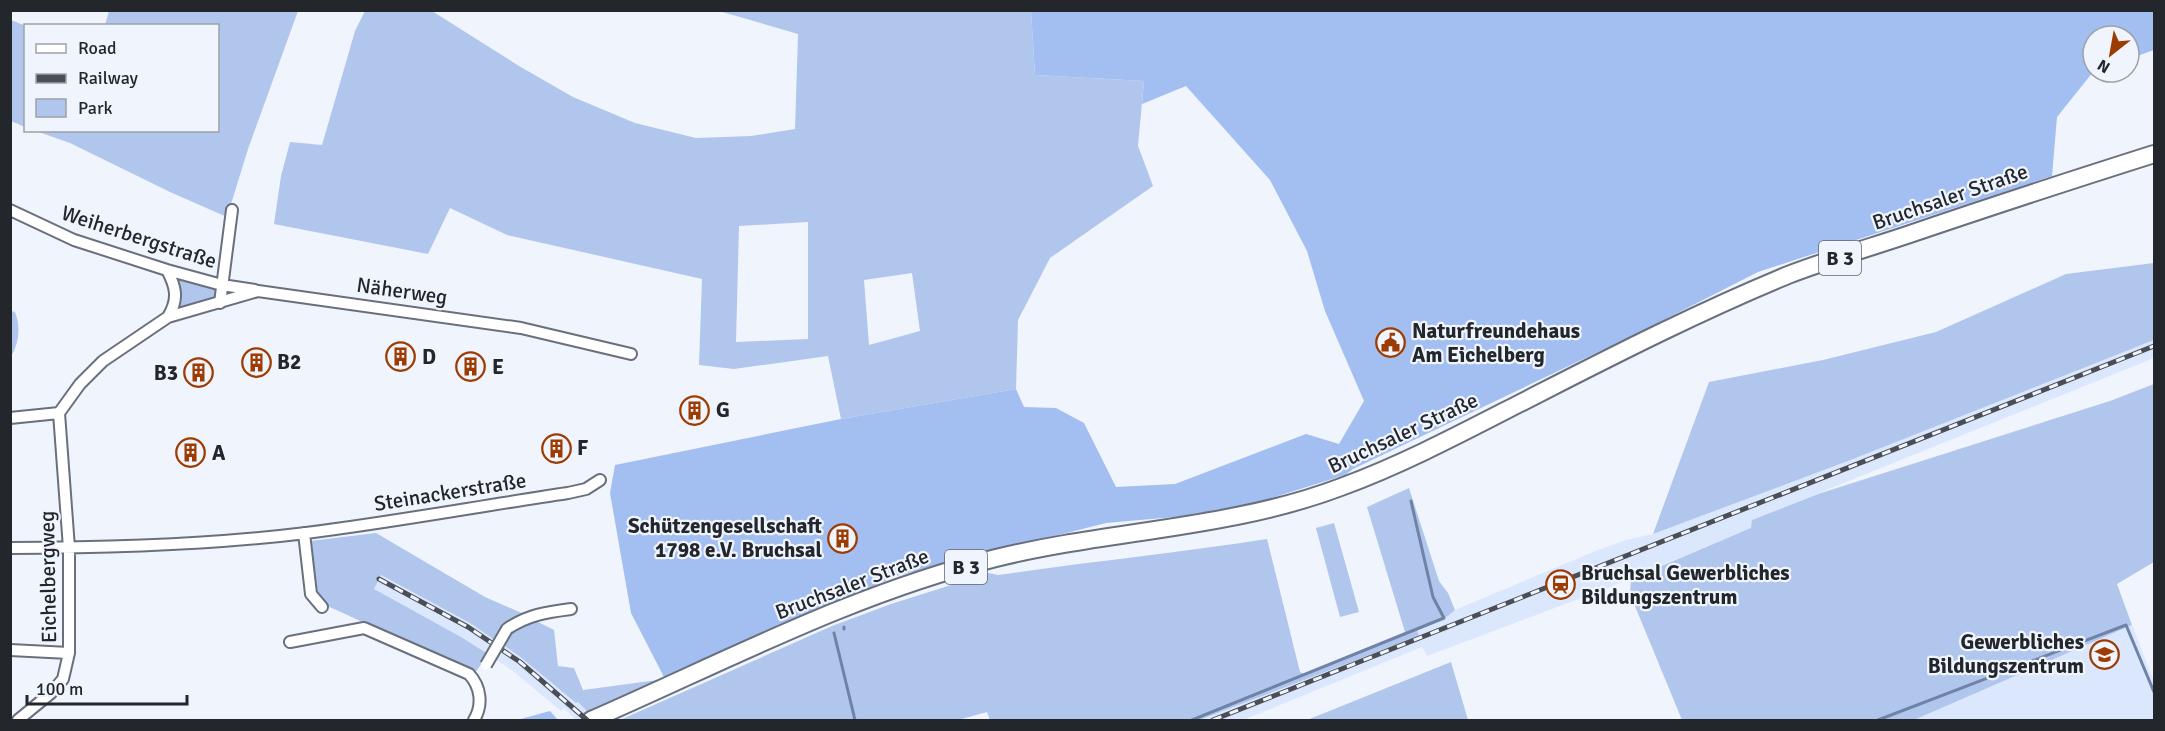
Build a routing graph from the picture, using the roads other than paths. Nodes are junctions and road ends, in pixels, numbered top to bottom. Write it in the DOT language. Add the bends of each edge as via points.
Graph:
graph roads {
  1 [pos="2154,154"];
  2 [pos="10,210"];
  3 [pos="232,210"];
  4 [pos="167,270"];
  5 [pos="222,285"];
  6 [pos="258,291"];
  7 [pos="220,303"];
  8 [pos="168,317"];
  9 [pos="631,354"];
  10 [pos="59,413"];
  11 [pos="10,418"];
  12 [pos="600,480"];
  13 [pos="304,533"];
  14 [pos="10,548"];
  15 [pos="69,548"];
  16 [pos="322,607"];
  17 [pos="571,609"];
  18 [pos="290,642"];
  19 [pos="10,650"];
  20 [pos="69,653"];
  21 [pos="477,682"];
  22 [pos="18,720"];
  23 [pos="474,720"];
  24 [pos="591,720"];
  1 -- 24 [label="main road, Bruchsaler Straße / B 3" via="1791,274 1662,332 1432,448 1340,488 1298,502 1176,528 996,558 911,582"];
  2 -- 4 [label="street, Weiherbergstraße" via="74,240"];
  3 -- 5 [label="street"];
  4 -- 5 [label="street, Weiherbergstraße"];
  4 -- 8 [label="street" via="176,294"];
  5 -- 6 [label="street, Weiherbergstraße"];
  5 -- 7 [label="street"];
  6 -- 7 [label="street, Näherweg"];
  6 -- 9 [label="street, Näherweg" via="521,328"];
  7 -- 8 [label="street, Näherweg"];
  8 -- 10 [label="street, Näherweg" via="103,361"];
  10 -- 11 [label="street"];
  10 -- 15 [label="street, Eichelbergweg"];
  12 -- 13 [label="street, Steinackerstraße" via="586,489 568,493"];
  13 -- 15 [label="street, Steinackerstraße" via="198,543"];
  13 -- 16 [label="street" via="311,594"];
  14 -- 15 [label="street, Steinackerstraße"];
  15 -- 20 [label="street, Eichelbergweg"];
  17 -- 21 [label="street, bridge" via="542,613 507,629"];
  18 -- 21 [label="street" via="364,628 469,674"];
  19 -- 20 [label="street"];
  20 -- 22 [label="street, Eichelbergweg" via="63,678"];
  21 -- 23 [label="street" via="479,712"];
}
